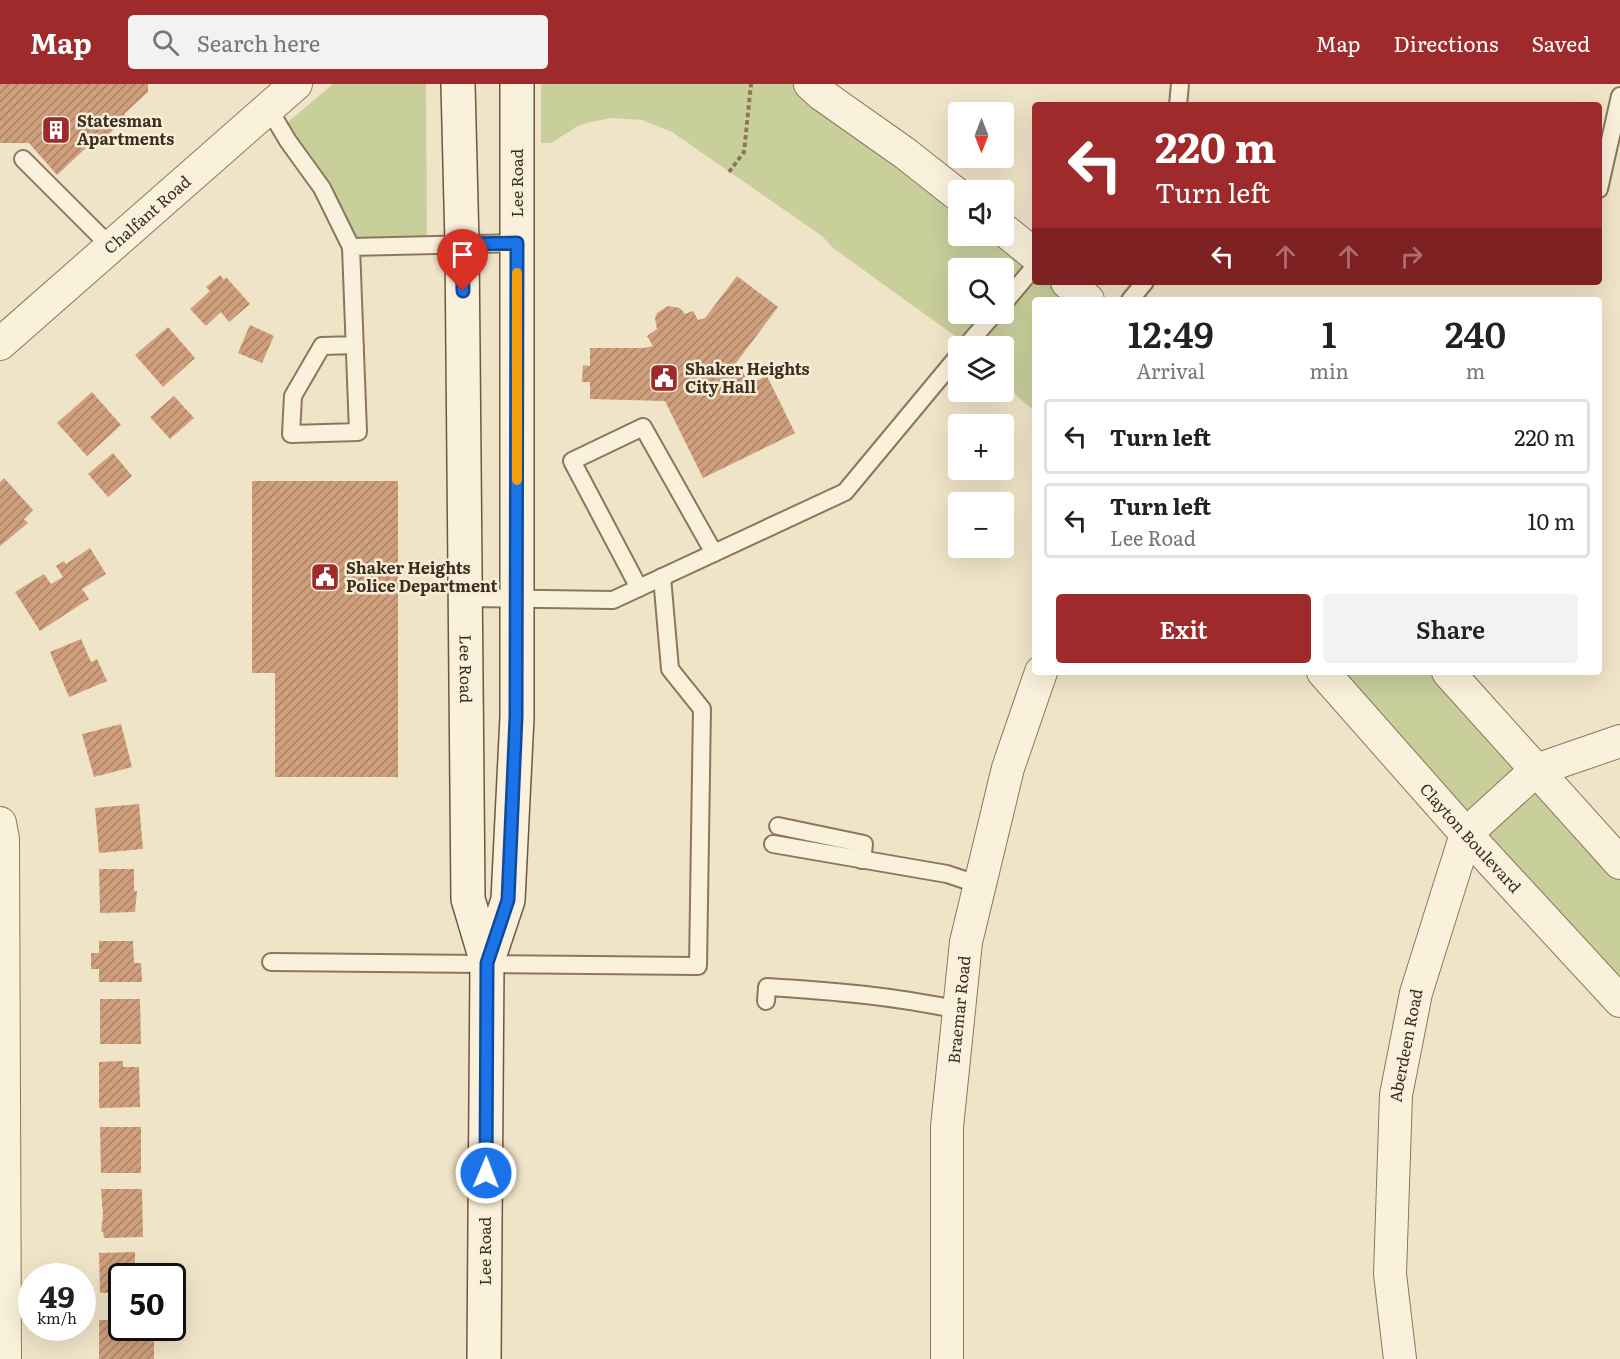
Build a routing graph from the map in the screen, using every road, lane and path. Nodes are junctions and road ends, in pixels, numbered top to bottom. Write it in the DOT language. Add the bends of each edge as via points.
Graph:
graph roads {
  1 [pos="296,84"];
  2 [pos="458,84"];
  3 [pos="517,84"];
  4 [pos="751,84"];
  5 [pos="810,84"];
  6 [pos="1180,84"];
  7 [pos="1620,96"];
  8 [pos="1178,102"];
  9 [pos="269,109"];
  10 [pos="23,159"];
  11 [pos="729,172"];
  12 [pos="1602,176"];
  13 [pos="948,188"];
  14 [pos="1014,239"];
  15 [pos="517,243"];
  16 [pos="462,244"];
  17 [pos="111,247"];
  18 [pos="351,247"];
  19 [pos="1032,253"];
  20 [pos="1032,270"];
  21 [pos="1070,285"];
  22 [pos="1142,285"];
  23 [pos="1014,291"];
  24 [pos="1084,297"];
  25 [pos="1132,297"];
  26 [pos="985,324"];
  27 [pos="975,336"];
  28 [pos="0,344"];
  29 [pos="355,345"];
  30 [pos="948,368"];
  31 [pos="714,553"];
  32 [pos="662,577"];
  33 [pos="639,588"];
  34 [pos="466,598"];
  35 [pos="517,598"];
  36 [pos="1040,675"];
  37 [pos="1326,675"];
  38 [pos="1451,675"];
  39 [pos="1620,741"];
  40 [pos="1536,770"];
  41 [pos="0,824"];
  42 [pos="778,826"];
  43 [pos="1466,834"];
  44 [pos="773,844"];
  45 [pos="862,860"];
  46 [pos="1620,863"];
  47 [pos="980,885"];
  48 [pos="271,962"];
  49 [pos="487,963"];
  50 [pos="766,1001"];
  51 [pos="1620,1001"];
  52 [pos="959,1010"];
  53 [pos="5,1359"];
  54 [pos="484,1359"];
  55 [pos="947,1359"];
  56 [pos="1400,1359"];
  1 -- 9 [label="street, Chalfant Road"];
  2 -- 16 [label="main road, Lee Road"];
  3 -- 15 [label="main road, Lee Road"];
  4 -- 11 [label="path" via="744,152"];
  5 -- 13 [label="street"];
  6 -- 8 [label="lane"];
  7 -- 12 [label="lane"];
  9 -- 17 [label="street, Chalfant Road"];
  9 -- 18 [label="lane" via="322,188"];
  10 -- 17 [label="lane"];
  14 -- 19 [label="street"];
  15 -- 16 [label="lane"];
  15 -- 35 [label="main road, Lee Road"];
  16 -- 18 [label="lane"];
  16 -- 34 [label="main road, Lee Road"];
  17 -- 28 [label="street, Chalfant Road"];
  18 -- 29 [label="lane"];
  20 -- 23 [label="lane"];
  21 -- 24 [label="street"];
  22 -- 25 [label="lane"];
  26 -- 27 [label="lane"];
  29 -- 29 [label="lane" via="358,432 291,434 293,396 322,346"];
  30 -- 31 [label="lane" via="845,492"];
  31 -- 32 [label="lane"];
  31 -- 33 [label="lane" via="643,427 572,461"];
  32 -- 33 [label="lane"];
  32 -- 49 [label="lane" via="670,669 702,709 698,966"];
  33 -- 35 [label="lane" via="613,600"];
  34 -- 35 [label="lane"];
  34 -- 49 [label="main road, Lee Road" via="468,899"];
  35 -- 49 [label="main road, Lee Road" via="508,900"];
  36 -- 47 [label="street, Braemar Road" via="1008,768"];
  37 -- 43 [label="street, Clayton Boulevard"];
  38 -- 40 [label="street"];
  39 -- 40 [label="street"];
  40 -- 43 [label="street"];
  40 -- 46 [label="street"];
  41 -- 53 [label="street"];
  42 -- 45 [label="lane" via="864,844"];
  43 -- 51 [label="street, Clayton Boulevard"];
  43 -- 56 [label="street, Aberdeen Road" via="1416,993 1396,1095 1390,1274"];
  44 -- 45 [label="lane"];
  45 -- 47 [label="lane" via="947,874"];
  47 -- 52 [label="street, Braemar Road" via="966,942"];
  48 -- 49 [label="lane"];
  49 -- 54 [label="main road, Lee Road"];
  50 -- 52 [label="lane" via="767,987 854,992"];
  52 -- 55 [label="street, Braemar Road" via="947,1127"];
}
